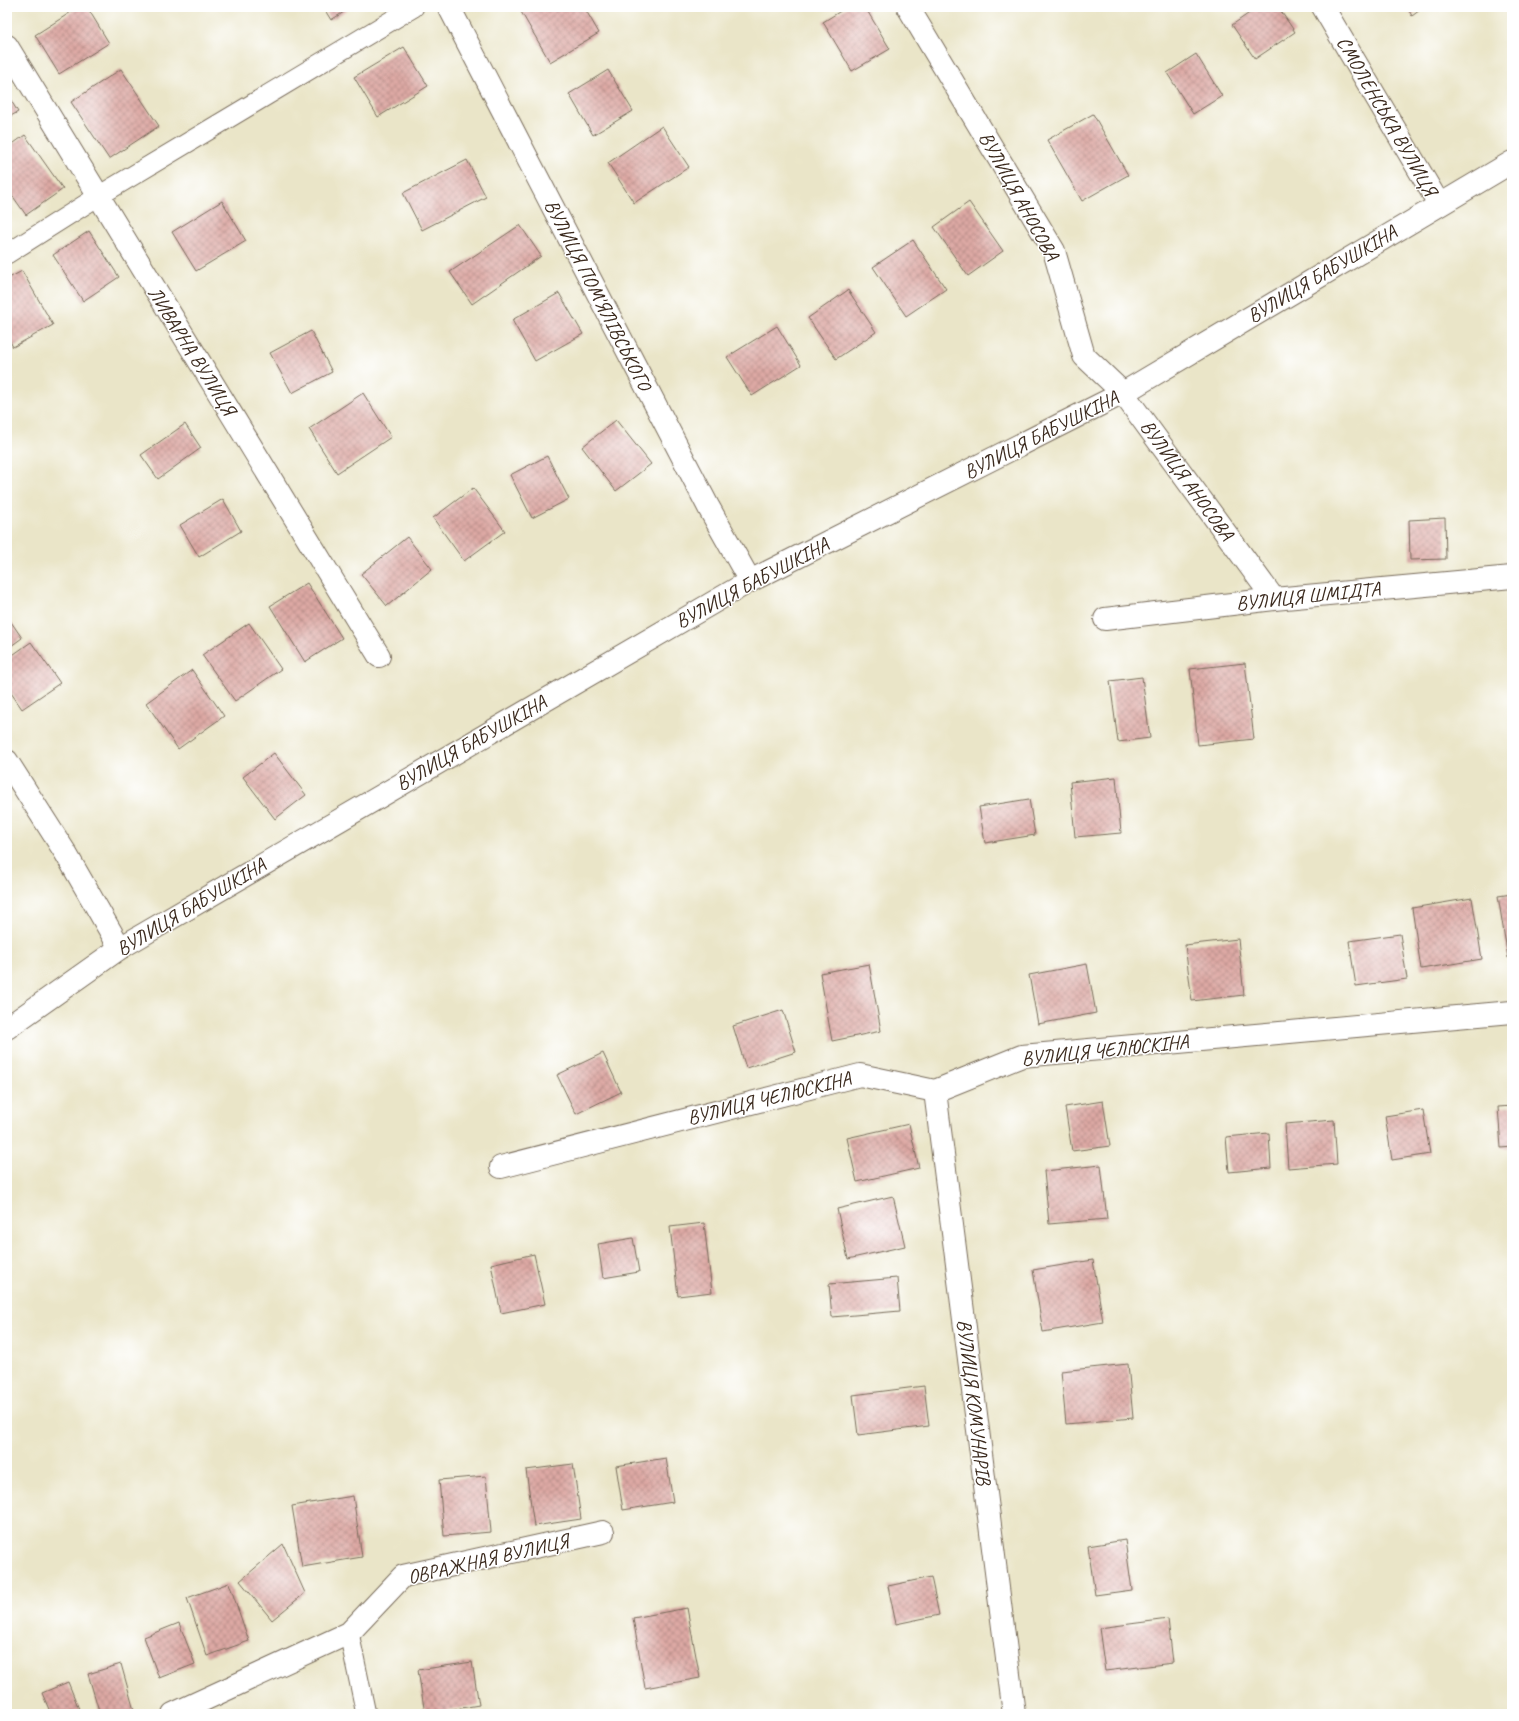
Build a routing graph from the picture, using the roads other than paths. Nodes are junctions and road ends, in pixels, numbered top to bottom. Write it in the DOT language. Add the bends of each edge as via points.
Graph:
graph roads {
  1 [pos="414,7"];
  2 [pos="449,7"];
  3 [pos="908,7"];
  4 [pos="1323,7"];
  5 [pos="7,46"];
  6 [pos="1512,162"];
  7 [pos="97,197"];
  8 [pos="1439,204"];
  9 [pos="7,254"];
  10 [pos="1123,393"];
  11 [pos="1512,577"];
  12 [pos="750,581"];
  13 [pos="1274,599"];
  14 [pos="1105,619"];
  15 [pos="379,656"];
  16 [pos="7,761"];
  17 [pos="120,948"];
  18 [pos="1512,1012"];
  19 [pos="7,1028"];
  20 [pos="935,1091"];
  21 [pos="501,1167"];
  22 [pos="603,1532"];
  23 [pos="349,1633"];
  24 [pos="173,1714"];
  25 [pos="366,1714"];
  26 [pos="1014,1714"];
  1 -- 7 [label="lane"];
  2 -- 12 [label="street, ВУЛИЦЯ ПОМ'ЯЛІВСЬКОГО" via="709,508"];
  3 -- 10 [label="street, ВУЛИЦЯ АНОСОВА" via="1054,251 1084,356"];
  4 -- 8 [label="street, СМОЛЕНСЬКА ВУЛИЦЯ"];
  5 -- 7 [label="street, ЛИВАРНА ВУЛИЦЯ"];
  6 -- 8 [label="street, ВУЛИЦЯ БАБУШКІНА"];
  7 -- 9 [label="lane"];
  7 -- 15 [label="street, ЛИВАРНА ВУЛИЦЯ"];
  8 -- 10 [label="street, ВУЛИЦЯ БАБУШКІНА"];
  10 -- 12 [label="street, ВУЛИЦЯ БАБУШКІНА"];
  10 -- 13 [label="street, ВУЛИЦЯ АНОСОВА"];
  11 -- 13 [label="street, ВУЛИЦЯ ШМІДТА"];
  12 -- 17 [label="street, ВУЛИЦЯ БАБУШКІНА"];
  13 -- 14 [label="street, ВУЛИЦЯ ШМІДТА"];
  16 -- 17 [label="street" via="65,852"];
  17 -- 19 [label="street, ВУЛИЦЯ БАБУШКІНА"];
  18 -- 20 [label="street, ВУЛИЦЯ ЧЕЛЮСКІНА" via="1022,1056"];
  20 -- 21 [label="street, ВУЛИЦЯ ЧЕЛЮСКІНА" via="860,1075"];
  20 -- 26 [label="street, ВУЛИЦЯ КОМУНАРІВ"];
  22 -- 23 [label="street, ОВРАЖНАЯ ВУЛИЦЯ" via="403,1576"];
  23 -- 24 [label="street, ОВРАЖНАЯ ВУЛИЦЯ"];
  23 -- 25 [label="lane"];
}
